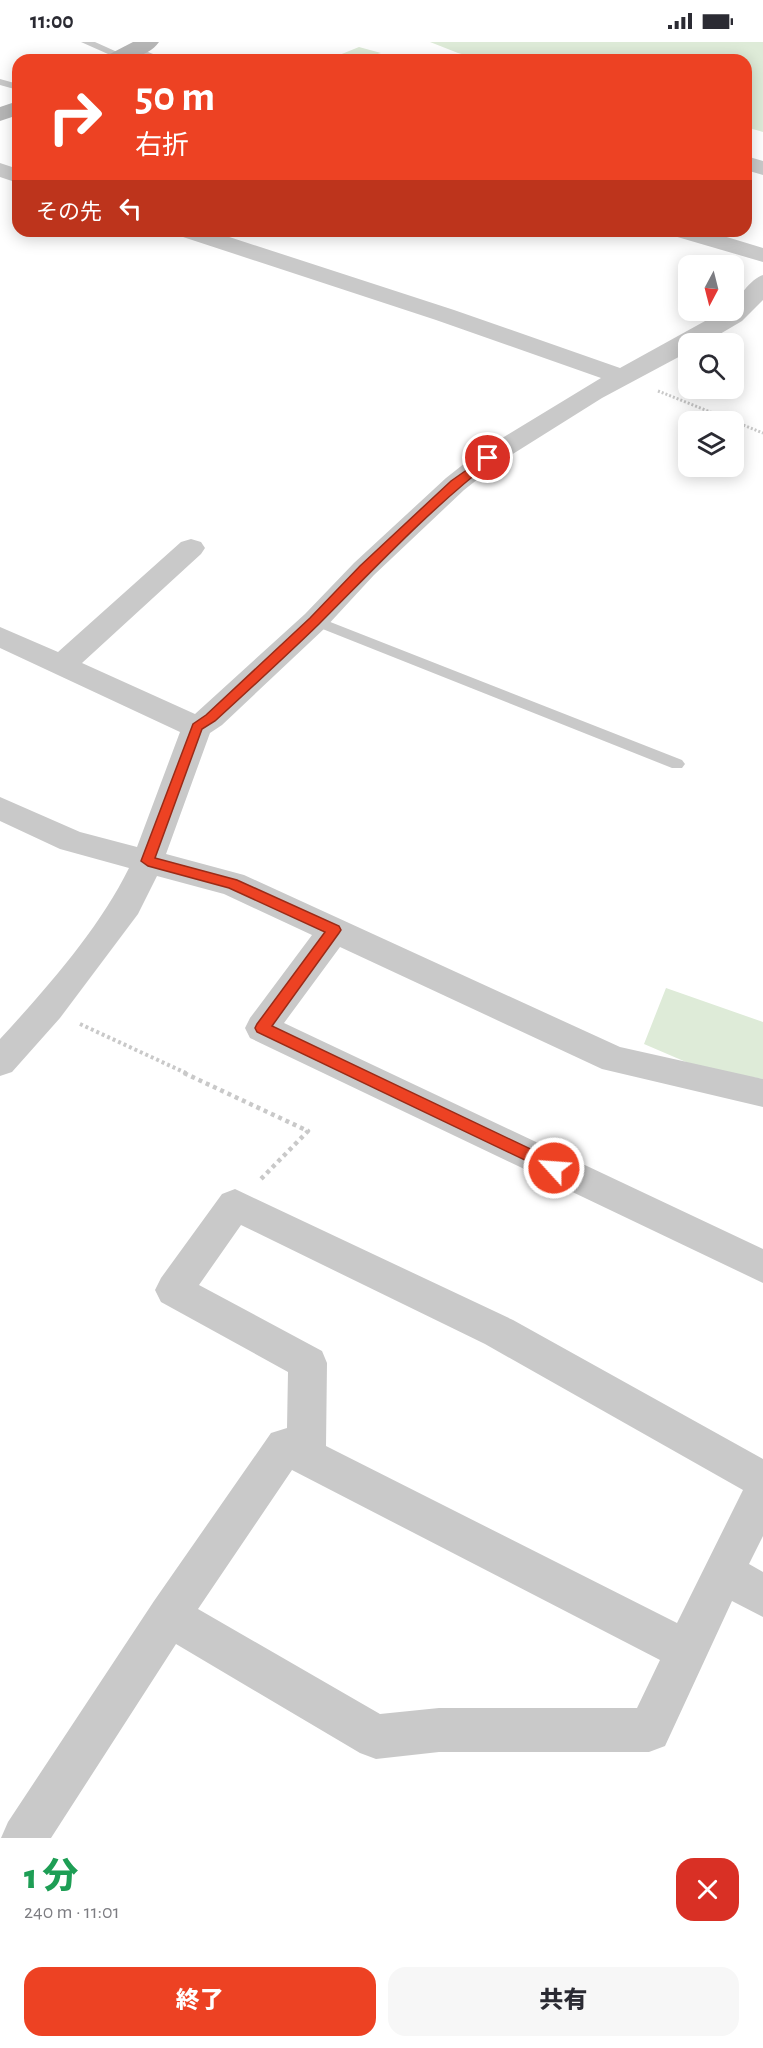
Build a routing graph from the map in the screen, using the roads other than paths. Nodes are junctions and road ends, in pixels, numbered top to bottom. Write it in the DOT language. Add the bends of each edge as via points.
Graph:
graph roads {
  1 [pos="86,42"];
  2 [pos="128,52"];
  3 [pos="206,237"];
  4 [pos="702,237"];
  5 [pos="763,255"];
  6 [pos="763,282"];
  7 [pos="621,377"];
  8 [pos="191,548"];
  9 [pos="315,621"];
  10 [pos="0,637"];
  11 [pos="61,665"];
  12 [pos="197,727"];
  13 [pos="677,764"];
  14 [pos="0,808"];
  15 [pos="148,861"];
  16 [pos="334,930"];
  17 [pos="0,1062"];
  18 [pos="763,1093"];
  19 [pos="763,1267"];
  20 [pos="306,1456"];
  21 [pos="763,1480"];
  22 [pos="763,1492"];
  23 [pos="723,1572"];
  24 [pos="763,1596"];
  25 [pos="169,1616"];
  26 [pos="687,1651"];
  27 [pos="24,1838"];
  1 -- 2 [label="lane"];
  3 -- 7 [label="street"];
  4 -- 5 [label="street"];
  6 -- 7 [label="street" via="733,316"];
  7 -- 9 [label="street" via="488,458 455,484"];
  8 -- 11 [label="street"];
  9 -- 12 [label="street"];
  9 -- 13 [label="lane"];
  10 -- 11 [label="street"];
  11 -- 12 [label="street"];
  12 -- 15 [label="street"];
  14 -- 15 [label="street" via="71,841"];
  15 -- 16 [label="street" via="232,884"];
  15 -- 17 [label="street" via="126,905 48,1009"];
  16 -- 18 [label="street" via="614,1059"];
  16 -- 19 [label="street" via="262,1028"];
  20 -- 21 [label="street" via="308,1363 174,1290 235,1205 499,1332"];
  20 -- 25 [label="street" via="285,1446"];
  20 -- 26 [label="street"];
  22 -- 23 [label="street"];
  23 -- 24 [label="street"];
  23 -- 26 [label="street"];
  25 -- 26 [label="street" via="376,1737 439,1730 650,1730"];
  25 -- 27 [label="street"];
}
